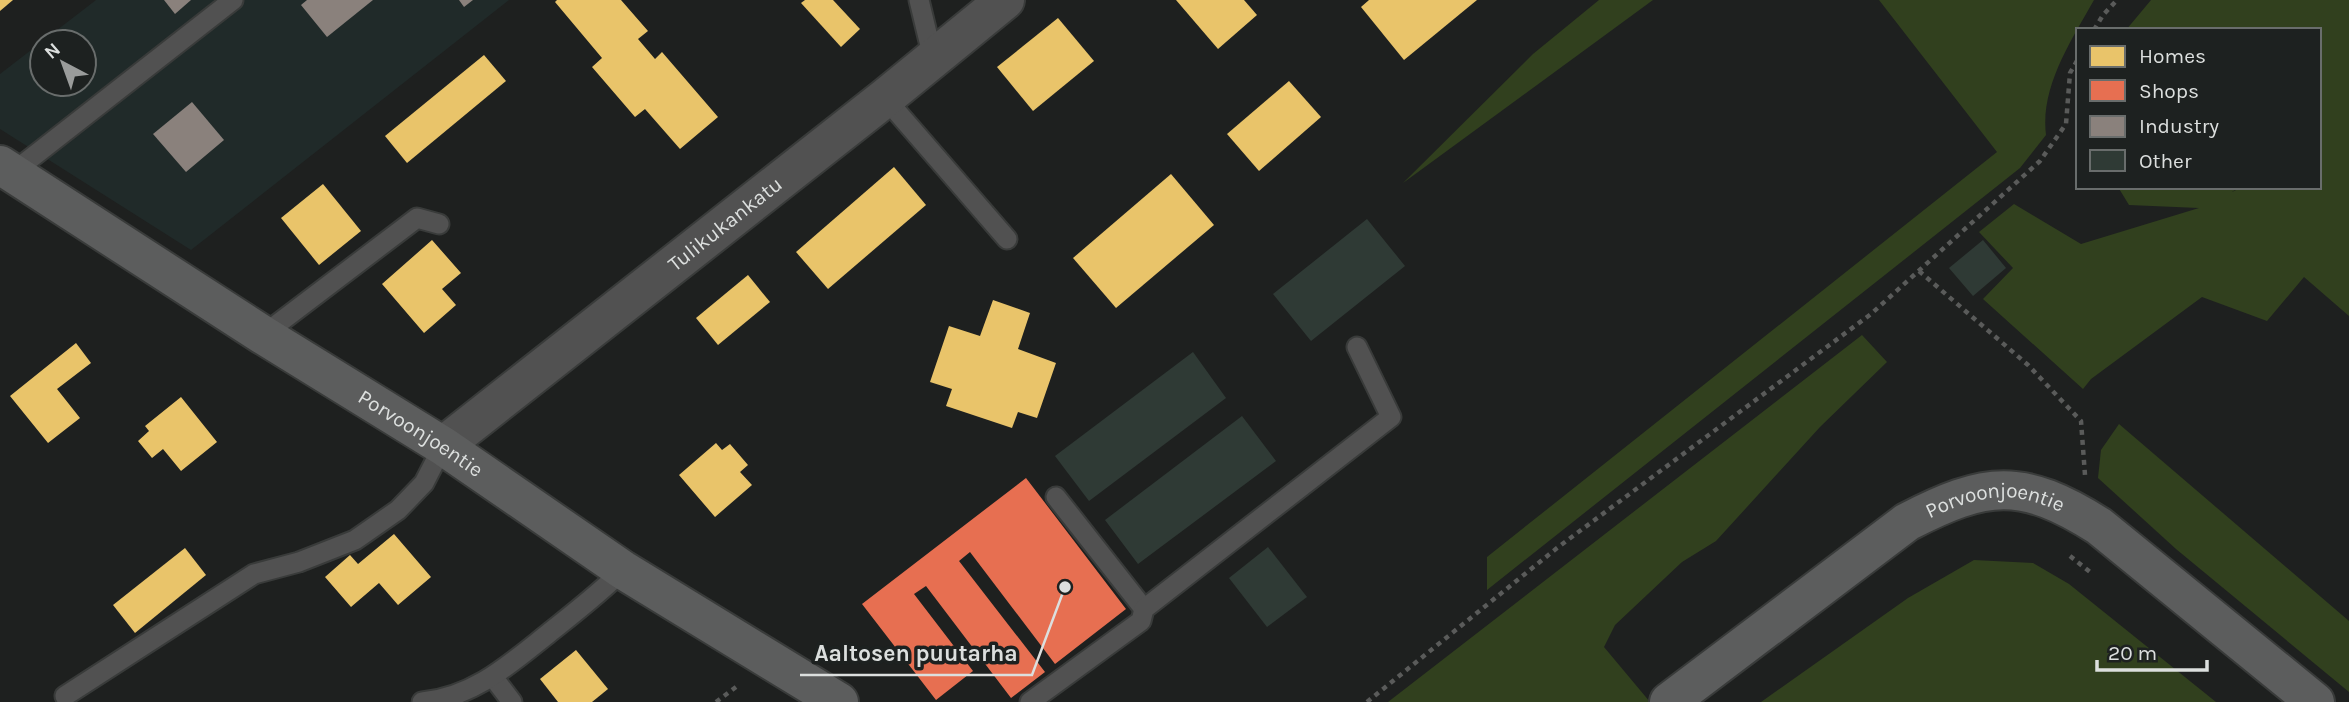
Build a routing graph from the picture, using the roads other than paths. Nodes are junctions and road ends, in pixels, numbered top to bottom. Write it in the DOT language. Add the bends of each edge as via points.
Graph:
graph roads {
  1 [pos="233,0"];
  2 [pos="919,0"];
  3 [pos="1005,0"];
  4 [pos="933,58"];
  5 [pos="885,97"];
  6 [pos="6,169"];
  7 [pos="439,224"];
  8 [pos="1007,239"];
  9 [pos="263,335"];
  10 [pos="1357,347"];
  11 [pos="443,446"];
  12 [pos="1056,497"];
  13 [pos="623,570"];
  14 [pos="1144,609"];
  15 [pos="494,677"];
  16 [pos="65,696"];
  17 [pos="422,702"];
  18 [pos="512,702"];
  19 [pos="839,702"];
  20 [pos="1030,702"];
  21 [pos="1669,702"];
  22 [pos="2315,702"];
  1 -- 6 [label="lane"];
  2 -- 4 [label="lane"];
  3 -- 4 [label="street, Tulikukankatu"];
  4 -- 5 [label="street, Tulikukankatu"];
  5 -- 8 [label="lane"];
  5 -- 11 [label="street, Tulikukankatu"];
  6 -- 9 [label="street, Porvoonjoentie"];
  7 -- 9 [label="lane" via="418,218"];
  9 -- 11 [label="street, Porvoonjoentie"];
  10 -- 14 [label="lane" via="1391,417"];
  11 -- 13 [label="street, Porvoonjoentie"];
  11 -- 16 [label="lane" via="424,483 398,510 355,540 254,574"];
  12 -- 14 [label="lane"];
  13 -- 15 [label="lane"];
  13 -- 19 [label="street, Porvoonjoentie"];
  14 -- 20 [label="lane" via="1141,621"];
  15 -- 17 [label="lane" via="463,693"];
  15 -- 18 [label="lane"];
  21 -- 22 [label="street, Porvoonjoentie" via="1907,522 1972,494 2005,489 2045,497 2099,526"];
}
